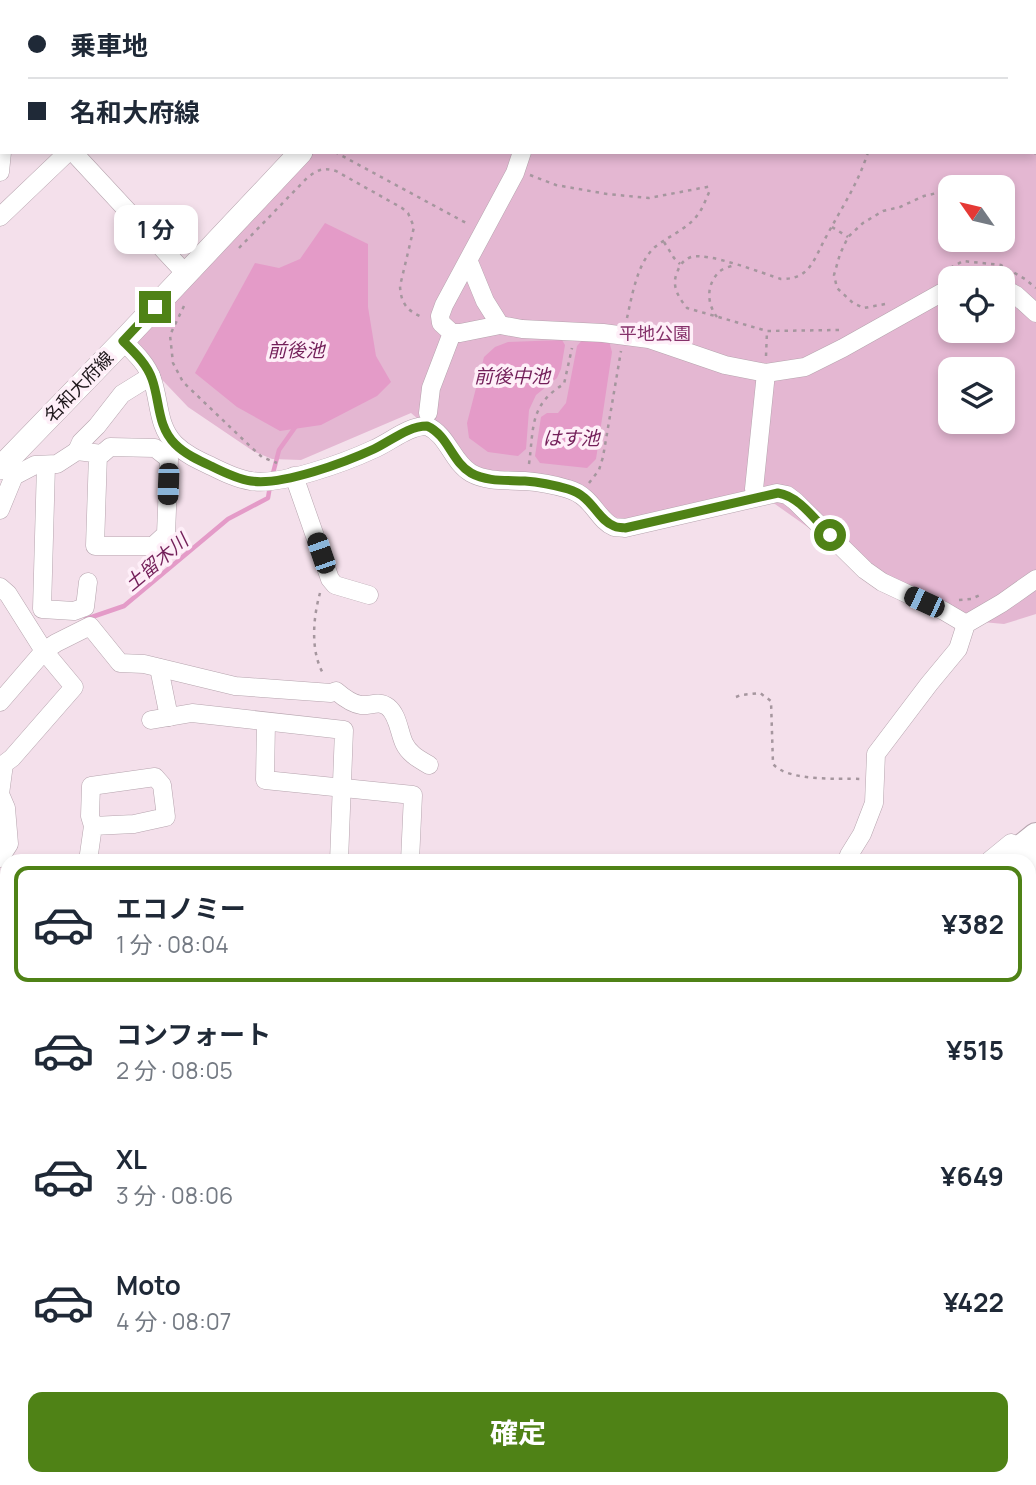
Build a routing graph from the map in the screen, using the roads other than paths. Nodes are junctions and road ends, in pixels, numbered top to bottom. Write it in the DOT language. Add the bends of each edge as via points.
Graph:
graph roads {
  1 [pos="69,154"];
  2 [pos="73,154"];
  3 [pos="299,154"];
  4 [pos="521,154"];
  5 [pos="0,217"];
  6 [pos="469,262"];
  7 [pos="186,274"];
  8 [pos="938,285"];
  9 [pos="1015,294"];
  10 [pos="1036,313"];
  11 [pos="500,324"];
  12 [pos="447,328"];
  13 [pos="123,341"];
  14 [pos="766,373"];
  15 [pos="151,376"];
  16 [pos="428,413"];
  17 [pos="77,452"];
  18 [pos="98,454"];
  19 [pos="46,465"];
  20 [pos="0,468"];
  21 [pos="281,475"];
  22 [pos="754,489"];
  23 [pos="0,510"];
  24 [pos="1036,579"];
  25 [pos="88,582"];
  26 [pos="0,587"];
  27 [pos="369,596"];
  28 [pos="966,625"];
  29 [pos="44,652"];
  30 [pos="159,668"];
  31 [pos="0,702"];
  32 [pos="169,717"];
  33 [pos="151,720"];
  34 [pos="266,722"];
  35 [pos="429,765"];
  36 [pos="343,787"];
  37 [pos="1036,823"];
  38 [pos="93,826"];
  39 [pos="1036,836"];
  40 [pos="3,854"];
  41 [pos="89,854"];
  42 [pos="339,854"];
  43 [pos="410,854"];
  44 [pos="850,854"];
  45 [pos="998,854"];
  46 [pos="1014,854"];
  1 -- 5 [label="street"];
  2 -- 7 [label="street"];
  3 -- 7 [label="main road, 名和大府線"];
  4 -- 6 [label="street"];
  6 -- 11 [label="street"];
  6 -- 12 [label="street" via="440,316"];
  7 -- 13 [label="main road, 名和大府線"];
  8 -- 14 [label="street" via="863,336 805,367"];
  9 -- 10 [label="street"];
  11 -- 12 [label="street" via="460,333"];
  11 -- 14 [label="street" via="649,339 725,365"];
  12 -- 16 [label="street"];
  13 -- 15 [label="street"];
  13 -- 20 [label="main road, 名和大府線"];
  14 -- 22 [label="street"];
  15 -- 17 [label="street" via="122,394"];
  15 -- 21 [label="street" via="161,421 177,446 236,477 251,481"];
  17 -- 18 [label="street"];
  17 -- 19 [label="street"];
  18 -- 18 [label="street" via="110,447 155,448 169,459 166,534 153,546 96,546"];
  19 -- 23 [label="street" via="14,475"];
  19 -- 25 [label="street" via="42,609 85,607"];
  21 -- 27 [label="street" via="330,579 335,585"];
  21 -- 28 [label="street" via="335,465 414,427 427,426 475,475 569,489 588,499 614,526 625,528 778,493 795,500 865,570"];
  24 -- 28 [label="street"];
  26 -- 29 [label="street"];
  28 -- 44 [label="street" via="958,649 876,754 874,803"];
  29 -- 30 [label="street" via="90,626 120,663"];
  29 -- 31 [label="street"];
  29 -- 40 [label="street" via="74,687 4,764 0,794 6,807 9,844"];
  30 -- 32 [label="street"];
  30 -- 35 [label="street" via="235,686 336,691 361,705 387,706 412,755"];
  32 -- 33 [label="street"];
  32 -- 34 [label="street" via="192,713"];
  34 -- 36 [label="street" via="344,730"];
  34 -- 36 [label="street" via="265,780"];
  36 -- 42 [label="street"];
  36 -- 43 [label="street" via="413,795"];
  37 -- 45 [label="street"];
  38 -- 38 [label="street" via="91,786 155,777 162,785 166,817"];
  38 -- 41 [label="street"];
  39 -- 46 [label="highway"];
}
